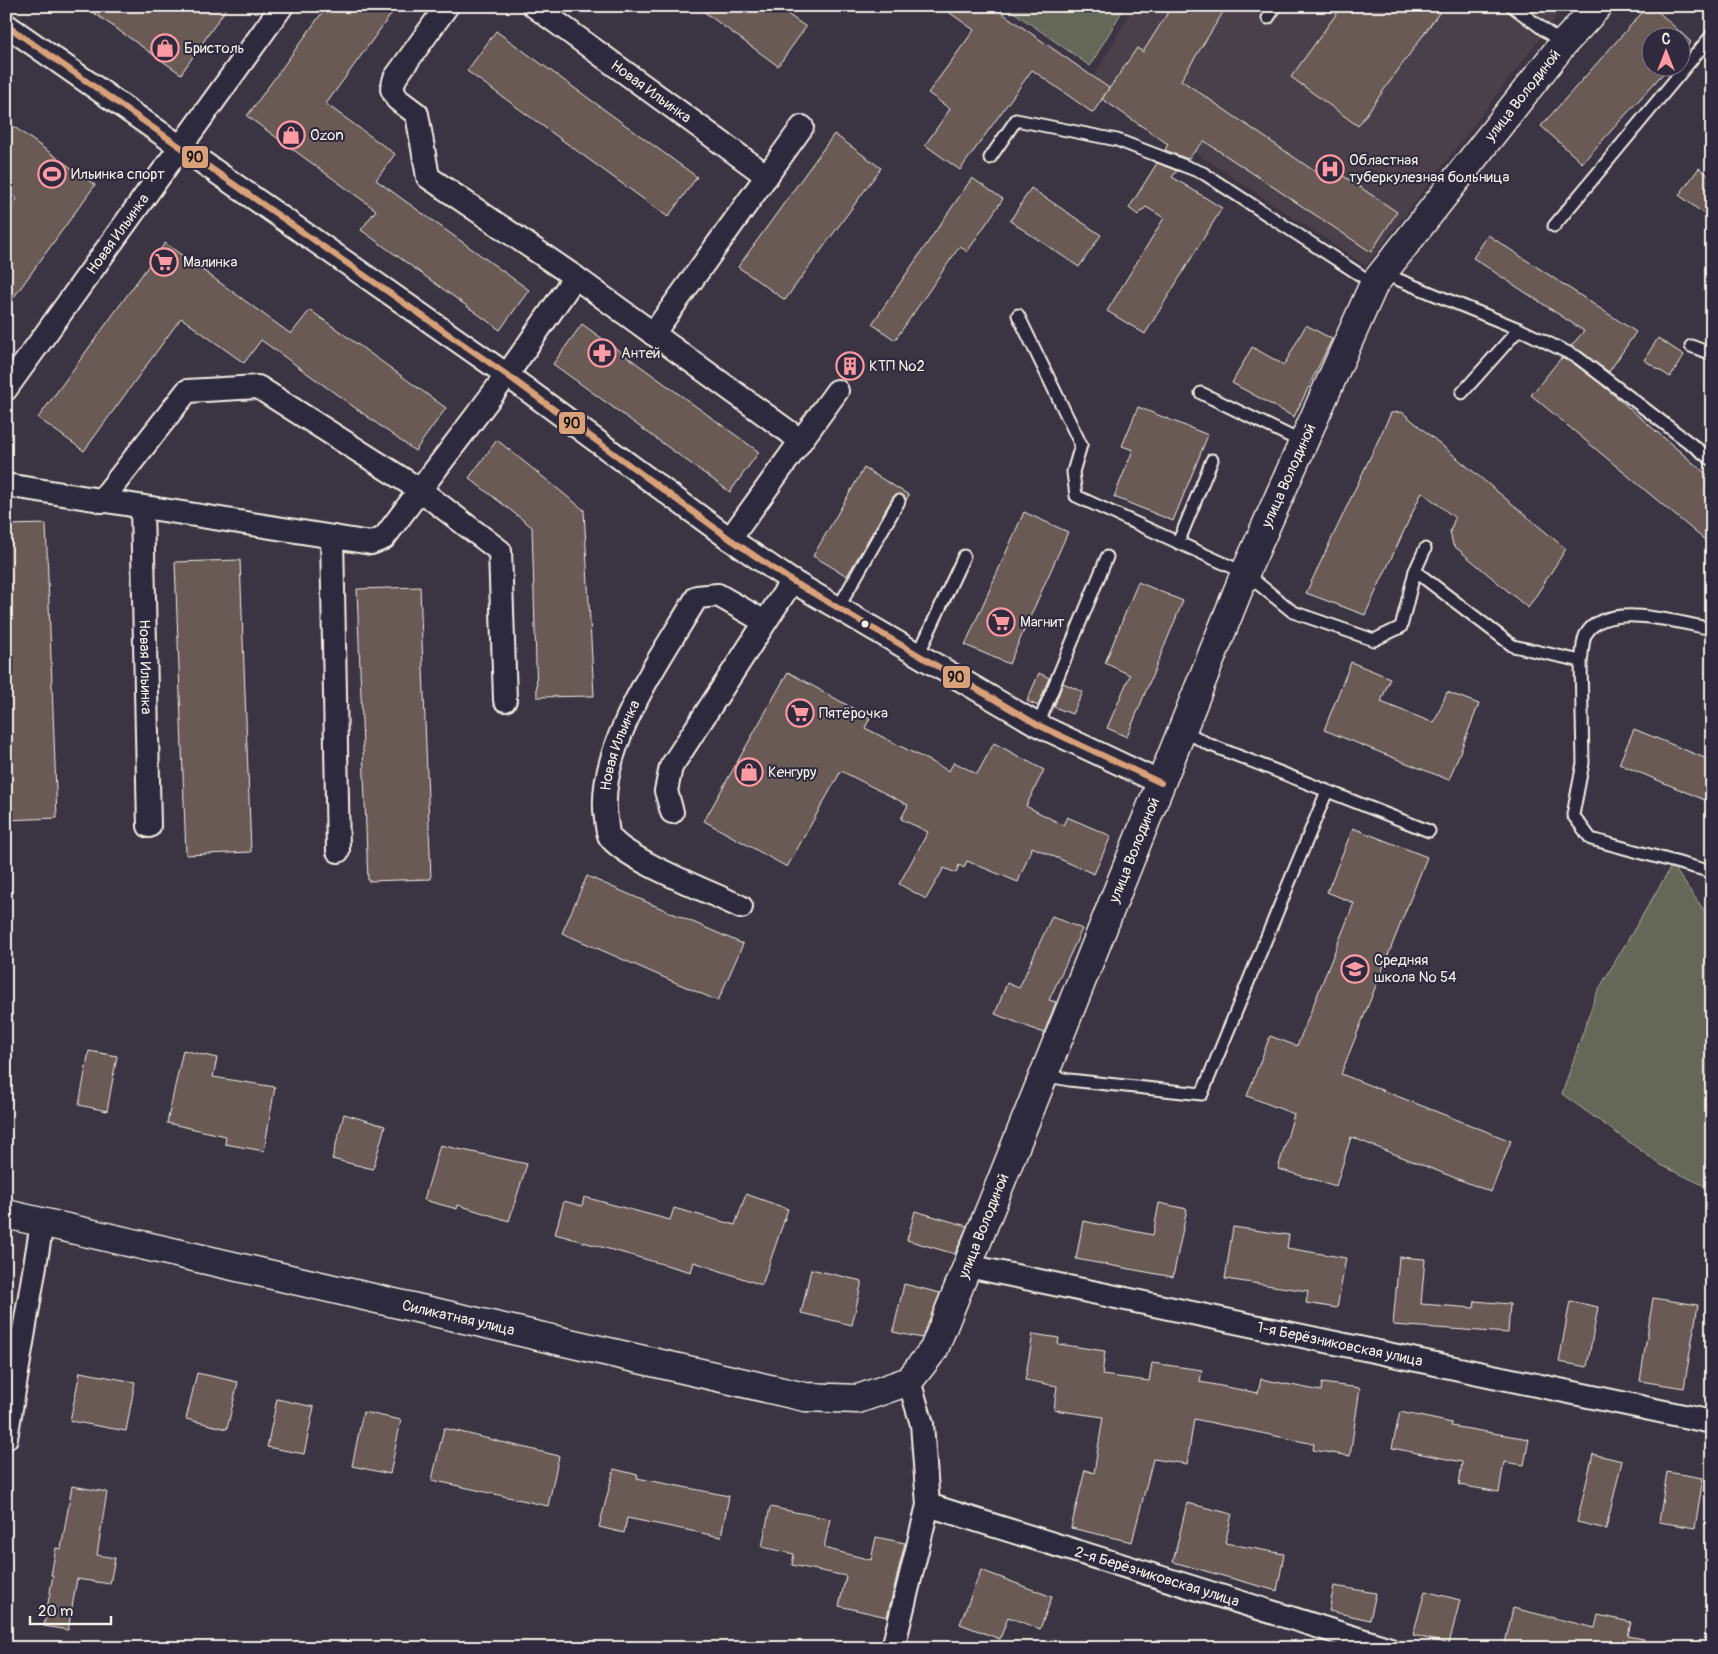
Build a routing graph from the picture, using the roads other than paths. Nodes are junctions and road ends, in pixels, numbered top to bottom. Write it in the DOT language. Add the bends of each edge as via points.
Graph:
graph roads {
  1 [pos="282,6"];
  2 [pos="447,6"];
  3 [pos="534,6"];
  4 [pos="1276,6"];
  5 [pos="1512,6"];
  6 [pos="1598,6"];
  7 [pos="1268,18"];
  8 [pos="6,25"];
  9 [pos="1712,35"];
  10 [pos="1563,44"];
  11 [pos="802,128"];
  12 [pos="182,147"];
  13 [pos="990,158"];
  14 [pos="767,176"];
  15 [pos="1554,226"];
  16 [pos="575,277"];
  17 [pos="1378,279"];
  18 [pos="1018,315"];
  19 [pos="1520,329"];
  20 [pos="653,334"];
  21 [pos="1691,346"];
  22 [pos="1712,354"];
  23 [pos="507,375"];
  24 [pos="6,389"];
  25 [pos="837,391"];
  26 [pos="1201,393"];
  27 [pos="1462,393"];
  28 [pos="800,440"];
  29 [pos="1302,442"];
  30 [pos="1212,460"];
  31 [pos="1712,460"];
  32 [pos="6,485"];
  33 [pos="420,490"];
  34 [pos="101,500"];
  35 [pos="899,500"];
  36 [pos="142,507"];
  37 [pos="332,537"];
  38 [pos="730,539"];
  39 [pos="1178,542"];
  40 [pos="1425,549"];
  41 [pos="964,556"];
  42 [pos="1107,558"];
  43 [pos="1415,570"];
  44 [pos="1245,573"];
  45 [pos="792,581"];
  46 [pos="838,608"];
  47 [pos="765,622"];
  48 [pos="1712,629"];
  49 [pos="918,654"];
  50 [pos="1581,661"];
  51 [pos="505,700"];
  52 [pos="1038,725"];
  53 [pos="1183,730"];
  54 [pos="1161,783"];
  55 [pos="1327,791"];
  56 [pos="672,812"];
  57 [pos="149,826"];
  58 [pos="1429,831"];
  59 [pos="338,852"];
  60 [pos="1712,872"];
  61 [pos="741,907"];
  62 [pos="1044,1076"];
  63 [pos="6,1214"];
  64 [pos="42,1224"];
  65 [pos="968,1266"];
  66 [pos="909,1381"];
  67 [pos="1712,1422"];
  68 [pos="6,1438"];
  69 [pos="928,1506"];
  70 [pos="893,1648"];
  71 [pos="1387,1648"];
  1 -- 12 [label="street, Новая Ильинка"];
  2 -- 16 [label="street" via="395,78 392,89 397,99 417,114 428,177"];
  3 -- 14 [label="street, Новая Ильинка"];
  4 -- 7 [label="lane"];
  5 -- 10 [label="lane"];
  6 -- 10 [label="street, улица Володиной"];
  8 -- 12 [label="street"];
  9 -- 15 [label="lane"];
  10 -- 17 [label="street, улица Володиной"];
  11 -- 14 [label="street"];
  12 -- 23 [label="street"];
  12 -- 24 [label="street, Новая Ильинка"];
  13 -- 17 [label="lane" via="1016,120 1117,140 1203,173"];
  14 -- 20 [label="street"];
  16 -- 20 [label="street"];
  16 -- 23 [label="street"];
  17 -- 19 [label="lane"];
  17 -- 29 [label="street, улица Володиной"];
  18 -- 39 [label="lane" via="1081,444 1073,472 1076,496"];
  19 -- 27 [label="lane"];
  19 -- 31 [label="lane" via="1577,357"];
  20 -- 28 [label="street"];
  21 -- 22 [label="lane"];
  23 -- 33 [label="street"];
  23 -- 38 [label="street"];
  25 -- 28 [label="street"];
  26 -- 29 [label="lane"];
  28 -- 38 [label="street"];
  29 -- 44 [label="street, улица Володиной"];
  30 -- 39 [label="lane"];
  32 -- 34 [label="street"];
  33 -- 34 [label="street" via="258,387 187,391"];
  33 -- 37 [label="street" via="384,538 371,544"];
  33 -- 51 [label="street" via="500,551"];
  34 -- 36 [label="street"];
  35 -- 46 [label="lane"];
  36 -- 37 [label="street"];
  36 -- 57 [label="street, Новая Ильинка"];
  37 -- 59 [label="street"];
  38 -- 45 [label="street"];
  39 -- 44 [label="lane"];
  40 -- 43 [label="lane"];
  41 -- 49 [label="lane"];
  42 -- 52 [label="lane"];
  43 -- 44 [label="lane" via="1401,628 1374,640 1293,612"];
  43 -- 50 [label="lane" via="1513,646"];
  44 -- 53 [label="street, улица Володиной"];
  45 -- 46 [label="street"];
  45 -- 47 [label="street"];
  46 -- 49 [label="street"];
  47 -- 56 [label="street" via="671,767 666,791"];
  47 -- 61 [label="street, Новая Ильинка" via="718,595 697,597 628,715 607,775 604,805 609,837 628,854"];
  48 -- 50 [label="lane" via="1647,615 1603,619 1586,634"];
  49 -- 52 [label="street"];
  50 -- 60 [label="lane" via="1583,763 1573,815 1591,839"];
  52 -- 54 [label="street"];
  53 -- 54 [label="street, улица Володиной"];
  53 -- 55 [label="lane" via="1208,744"];
  54 -- 62 [label="street, улица Володиной"];
  55 -- 58 [label="lane"];
  55 -- 62 [label="lane" via="1202,1094"];
  62 -- 65 [label="street, улица Володиной"];
  63 -- 64 [label="street, Силикатная улица"];
  64 -- 66 [label="street, Силикатная улица" via="805,1397 858,1399"];
  64 -- 68 [label="street"];
  65 -- 66 [label="street, улица Володиной" via="934,1349"];
  65 -- 67 [label="street, 1-я Берёзниковская улица"];
  66 -- 69 [label="street" via="922,1424"];
  69 -- 70 [label="street"];
  69 -- 71 [label="street, 2-я Берёзниковская улица"];
}
